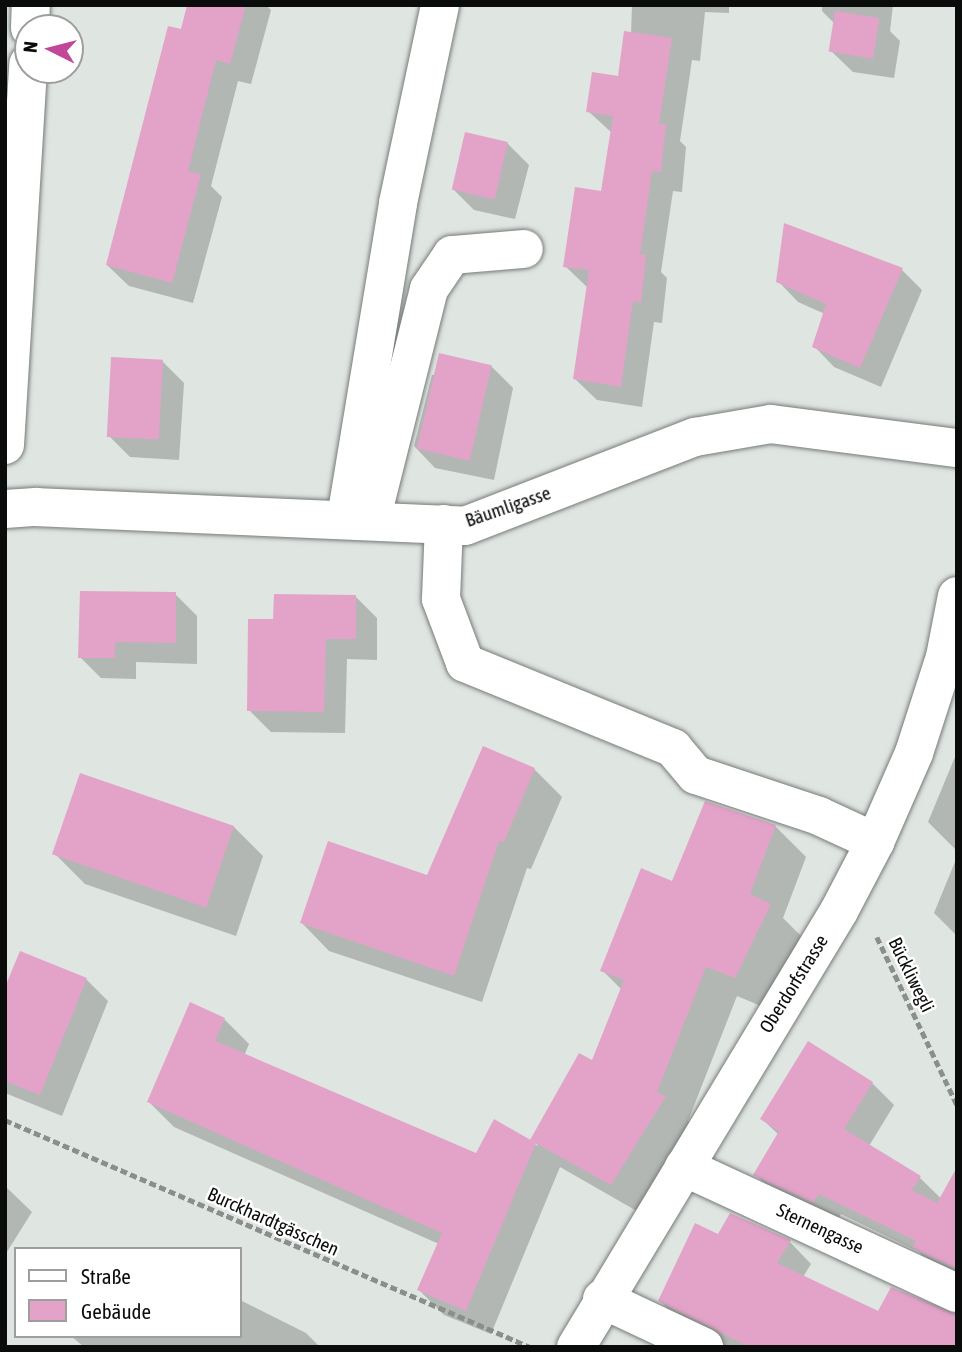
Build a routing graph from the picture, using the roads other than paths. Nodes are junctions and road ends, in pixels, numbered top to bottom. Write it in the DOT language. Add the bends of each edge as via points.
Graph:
graph roads {
  1 [pos="440,5"];
  2 [pos="27,84"];
  3 [pos="524,249"];
  4 [pos="9,334"];
  5 [pos="5,445"];
  6 [pos="957,448"];
  7 [pos="5,509"];
  8 [pos="359,519"];
  9 [pos="444,524"];
  10 [pos="957,596"];
  11 [pos="875,842"];
  12 [pos="684,1167"];
  13 [pos="957,1293"];
  14 [pos="601,1299"];
  15 [pos="576,1347"];
  16 [pos="704,1347"];
  1 -- 8 [label="street" via="398,203"];
  2 -- 4 [label="street"];
  3 -- 8 [label="street" via="452,254 429,289"];
  4 -- 5 [label="street"];
  6 -- 9 [label="street, Bäumligasse" via="771,424 695,437 465,526"];
  7 -- 8 [label="street, Bäumligasse"];
  8 -- 9 [label="street, Bäumligasse"];
  9 -- 11 [label="street" via="441,599 465,663 673,748 696,775 819,817"];
  10 -- 11 [label="street, Oberdorfstrasse" via="946,657 918,741"];
  11 -- 12 [label="street, Oberdorfstrasse" via="839,911"];
  12 -- 13 [label="street, Sternengasse"];
  12 -- 14 [label="street, Oberdorfstrasse"];
  14 -- 15 [label="street, Oberdorfstrasse"];
  14 -- 16 [label="street"];
}
